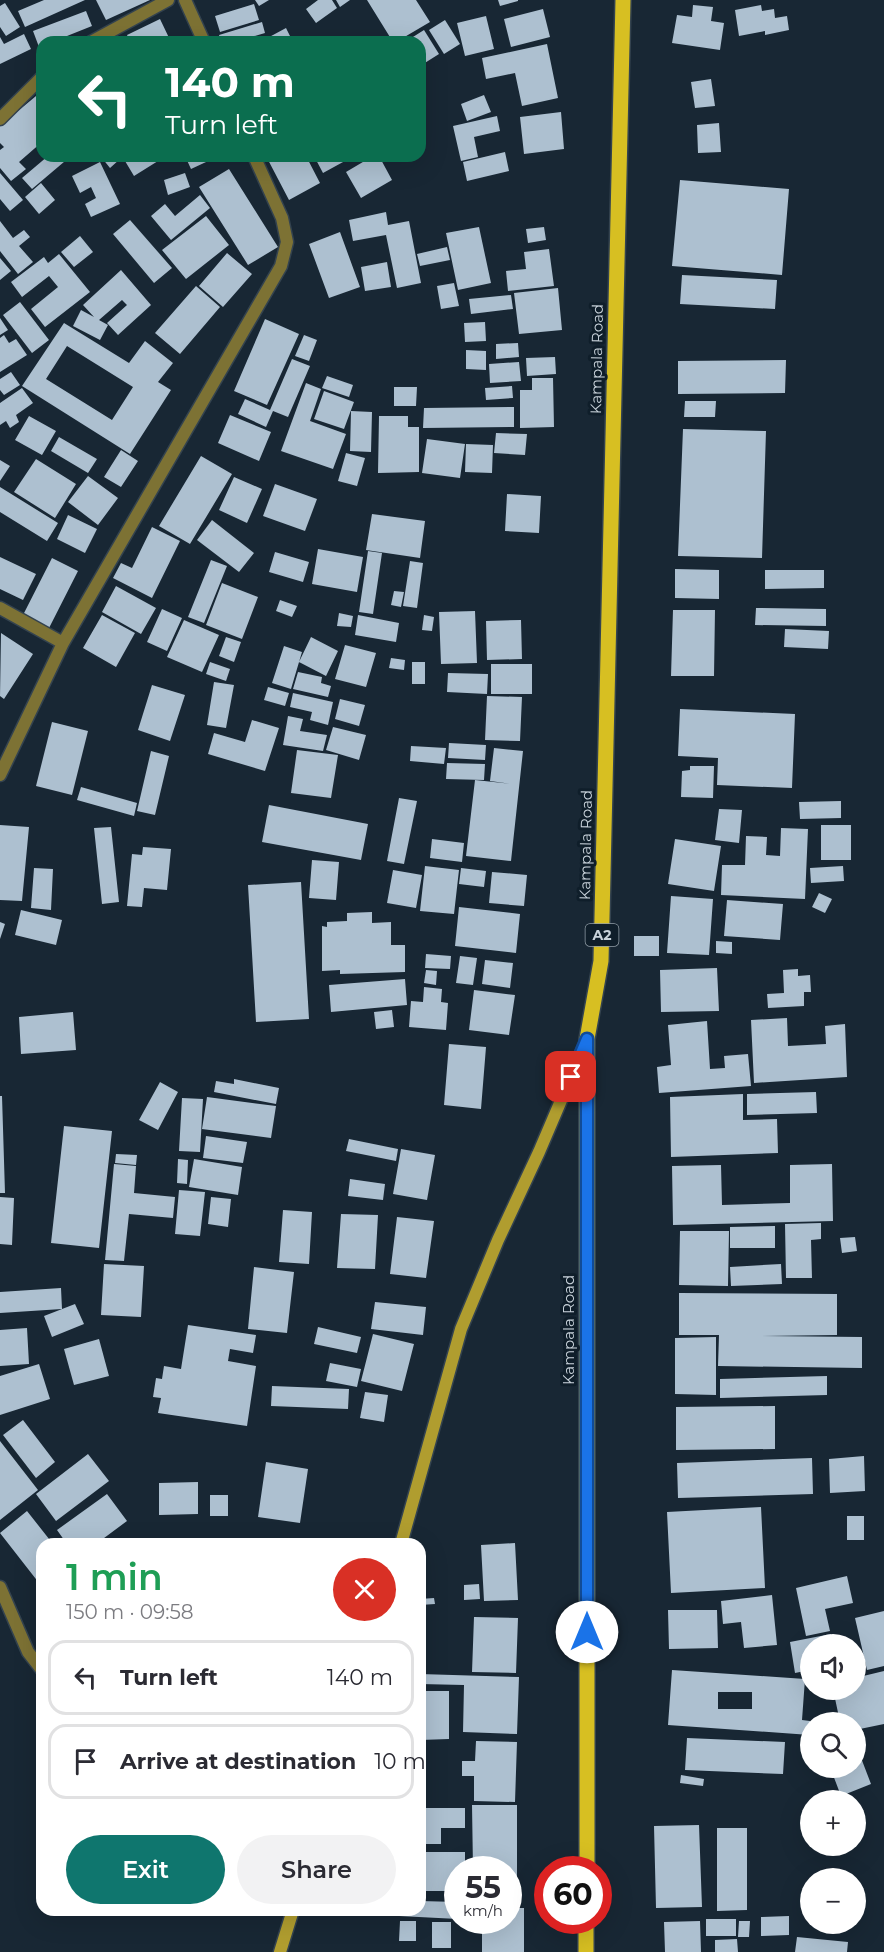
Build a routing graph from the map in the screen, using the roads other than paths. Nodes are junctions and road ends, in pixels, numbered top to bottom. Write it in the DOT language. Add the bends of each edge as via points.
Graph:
graph roads {
  1 [pos="168,0"];
  2 [pos="185,0"];
  3 [pos="623,0"];
  4 [pos="103,36"];
  5 [pos="201,36"];
  6 [pos="36,83"];
  7 [pos="0,118"];
  8 [pos="257,162"];
  9 [pos="0,608"];
  10 [pos="63,643"];
  11 [pos="0,775"];
  12 [pos="587,1039"];
  13 [pos="402,1538"];
  14 [pos="0,1587"];
  15 [pos="36,1662"];
  16 [pos="586,1856"];
  17 [pos="291,1916"];
  18 [pos="586,1934"];
  19 [pos="280,1952"];
  20 [pos="586,1952"];
  1 -- 4 [label="street"];
  2 -- 5 [label="street"];
  3 -- 12 [label="main road, Kampala Road / A2" via="601,961"];
  6 -- 7 [label="street"];
  8 -- 10 [label="street" via="282,218 287,242 281,266"];
  9 -- 10 [label="street"];
  10 -- 11 [label="street"];
  12 -- 13 [label="main road" via="461,1329"];
  12 -- 16 [label="main road, Kampala Road / A2"];
  14 -- 15 [label="street"];
  17 -- 19 [label="main road"];
  18 -- 20 [label="main road"];
}
